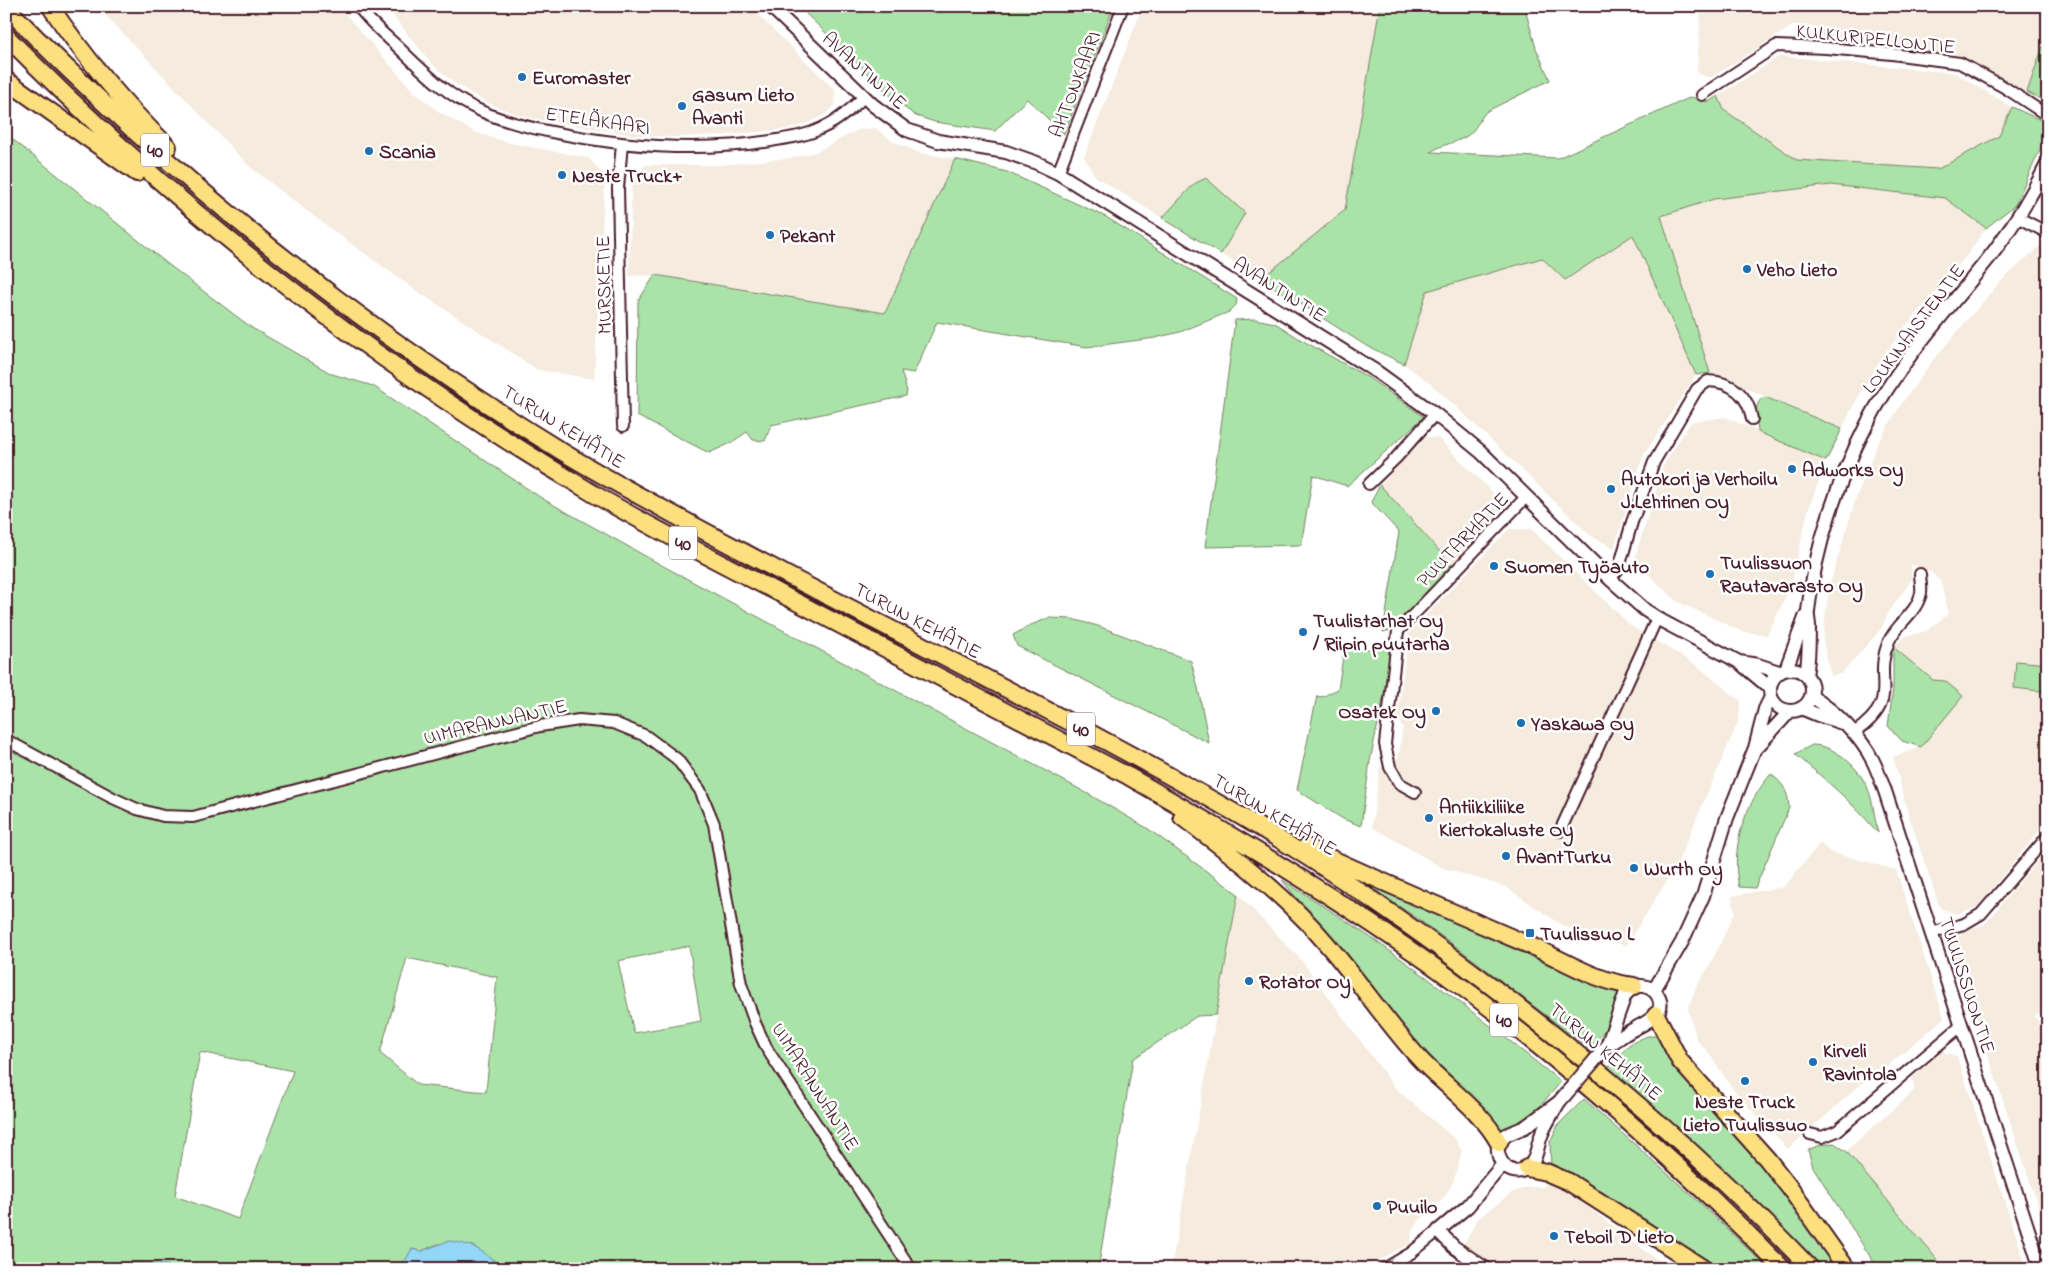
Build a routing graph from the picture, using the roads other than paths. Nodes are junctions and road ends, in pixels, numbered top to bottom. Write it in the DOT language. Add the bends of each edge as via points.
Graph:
graph roads {
  1 [pos="50,6"];
  2 [pos="358,6"];
  3 [pos="770,6"];
  4 [pos="1123,6"];
  5 [pos="6,7"];
  6 [pos="6,36"];
  7 [pos="6,80"];
  8 [pos="1702,95"];
  9 [pos="864,97"];
  10 [pos="2048,116"];
  11 [pos="622,144"];
  12 [pos="2048,162"];
  13 [pos="1058,173"];
  14 [pos="2017,217"];
  15 [pos="2048,233"];
  16 [pos="263,267"];
  17 [pos="314,280"];
  18 [pos="1435,414"];
  19 [pos="1752,419"];
  20 [pos="624,426"];
  21 [pos="1369,484"];
  22 [pos="1526,497"];
  23 [pos="1920,574"];
  24 [pos="1610,579"];
  25 [pos="1808,613"];
  26 [pos="1657,618"];
  27 [pos="1739,662"];
  28 [pos="1783,671"];
  29 [pos="1806,675"];
  30 [pos="1770,693"];
  31 [pos="1811,696"];
  32 [pos="1795,709"];
  33 [pos="1842,723"];
  34 [pos="1854,734"];
  35 [pos="6,740"];
  36 [pos="1755,748"];
  37 [pos="1128,776"];
  38 [pos="1415,792"];
  39 [pos="1242,817"];
  40 [pos="1560,831"];
  41 [pos="2048,836"];
  42 [pos="1931,933"];
  43 [pos="1634,986"];
  44 [pos="1654,990"];
  45 [pos="1656,1015"];
  46 [pos="1962,1026"];
  47 [pos="1606,1046"];
  48 [pos="1560,1102"];
  49 [pos="1810,1134"];
  50 [pos="1498,1142"];
  51 [pos="1503,1164"];
  52 [pos="1527,1168"];
  53 [pos="1438,1231"];
  54 [pos="911,1269"];
  55 [pos="1384,1269"];
  56 [pos="1486,1269"];
  57 [pos="1704,1269"];
  58 [pos="1783,1269"];
  59 [pos="1811,1269"];
  60 [pos="1847,1269"];
  61 [pos="2041,1269"];
  1 -- 17 [label="highway" via="101,76 153,133"];
  2 -- 11 [label="street, ETELÄKAARI" via="441,88 479,110 524,127"];
  3 -- 9 [label="street, AVANTINTIE"];
  4 -- 13 [label="street, AHTONKAARI"];
  5 -- 17 [label="highway, TURUN KEHÄTIE / 40" via="193,184"];
  6 -- 16 [label="highway, TURUN KEHÄTIE / 40" via="139,162"];
  7 -- 16 [label="highway" via="89,137"];
  8 -- 10 [label="street, KULKURIPELLONTIE" via="1776,46 1826,48 1960,64 2004,87"];
  9 -- 11 [label="street, ETELÄKAARI" via="821,129 784,139 718,147"];
  9 -- 13 [label="street, AVANTINTIE" via="889,119 919,136 1006,152"];
  11 -- 20 [label="street, MURSKETIE" via="618,188"];
  12 -- 14 [label="street, LOUKINAISTENTIE"];
  13 -- 18 [label="street, AVANTINTIE" via="1378,372"];
  14 -- 15 [label="street"];
  14 -- 25 [label="street, LOUKINAISTENTIE" via="1900,370 1868,423 1834,504 1815,571"];
  16 -- 37 [label="highway, TURUN KEHÄTIE / 40" via="440,397 595,495"];
  17 -- 39 [label="highway, TURUN KEHÄTIE / 40" via="453,381 611,480 1139,759"];
  18 -- 21 [label="street"];
  18 -- 22 [label="street, AVANTINTIE" via="1481,452"];
  19 -- 24 [label="street" via="1746,400 1729,385 1708,381 1698,389 1654,462 1619,568"];
  22 -- 24 [label="street, AVANTINTIE"];
  22 -- 38 [label="street, PUUTARHATIE" via="1398,631 1384,744 1390,767 1399,783"];
  23 -- 34 [label="street" via="1921,592 1915,607 1888,643 1883,700 1874,718"];
  24 -- 26 [label="street, AVANTINTIE"];
  25 -- 28 [label="street, LOUKINAISTENTIE" via="1802,622 1796,648"];
  25 -- 29 [label="street, LOUKINAISTENTIE"];
  26 -- 27 [label="street, AVANTINTIE"];
  26 -- 40 [label="street"];
  27 -- 28 [label="street, AVANTINTIE"];
  27 -- 30 [label="street, AVANTINTIE"];
  28 -- 29 [label="street" via="1794,668"];
  28 -- 30 [label="street" via="1771,682"];
  29 -- 31 [label="street" via="1811,685"];
  30 -- 32 [label="street" via="1778,707"];
  30 -- 36 [label="street"];
  31 -- 32 [label="street" via="1807,703"];
  31 -- 33 [label="street, TUULISSUONTIE" via="1829,708"];
  32 -- 33 [label="street, TUULISSUONTIE"];
  32 -- 36 [label="street"];
  33 -- 34 [label="street, TUULISSUONTIE"];
  34 -- 42 [label="street, TUULISSUONTIE" via="1873,761 1885,791"];
  35 -- 54 [label="street, UIMARANNANTIE" via="137,809 163,816 193,817 540,726 579,720 614,723 646,736 677,759 700,790 714,824 741,984 754,1023 767,1049"];
  36 -- 44 [label="street" via="1692,923"];
  37 -- 50 [label="highway" via="1216,843 1307,922 1418,1057 1487,1124"];
  37 -- 58 [label="highway, TURUN KEHÄTIE / 40" via="1301,878 1447,976 1601,1099"];
  39 -- 43 [label="highway" via="1596,977"];
  39 -- 59 [label="highway, TURUN KEHÄTIE / 40" via="1392,914 1533,1018 1635,1102 1716,1175"];
  41 -- 42 [label="street" via="1982,914 1964,924"];
  42 -- 46 [label="street, TUULISSUONTIE"];
  43 -- 44 [label="street"];
  43 -- 47 [label="street" via="1625,995"];
  44 -- 45 [label="street" via="1660,999"];
  45 -- 47 [label="street"];
  45 -- 60 [label="highway" via="1680,1061 1773,1167"];
  46 -- 49 [label="street" via="1837,1131 1822,1137"];
  46 -- 61 [label="street, TUULISSUONTIE"];
  47 -- 48 [label="street, bridge"];
  48 -- 50 [label="street" via="1525,1128 1506,1135"];
  48 -- 52 [label="street"];
  50 -- 51 [label="street" via="1498,1156"];
  51 -- 52 [label="street" via="1517,1171"];
  51 -- 53 [label="street" via="1468,1206"];
  52 -- 57 [label="highway" via="1546,1172 1576,1186"];
  53 -- 55 [label="street"];
  53 -- 56 [label="street" via="1454,1247"];
}
